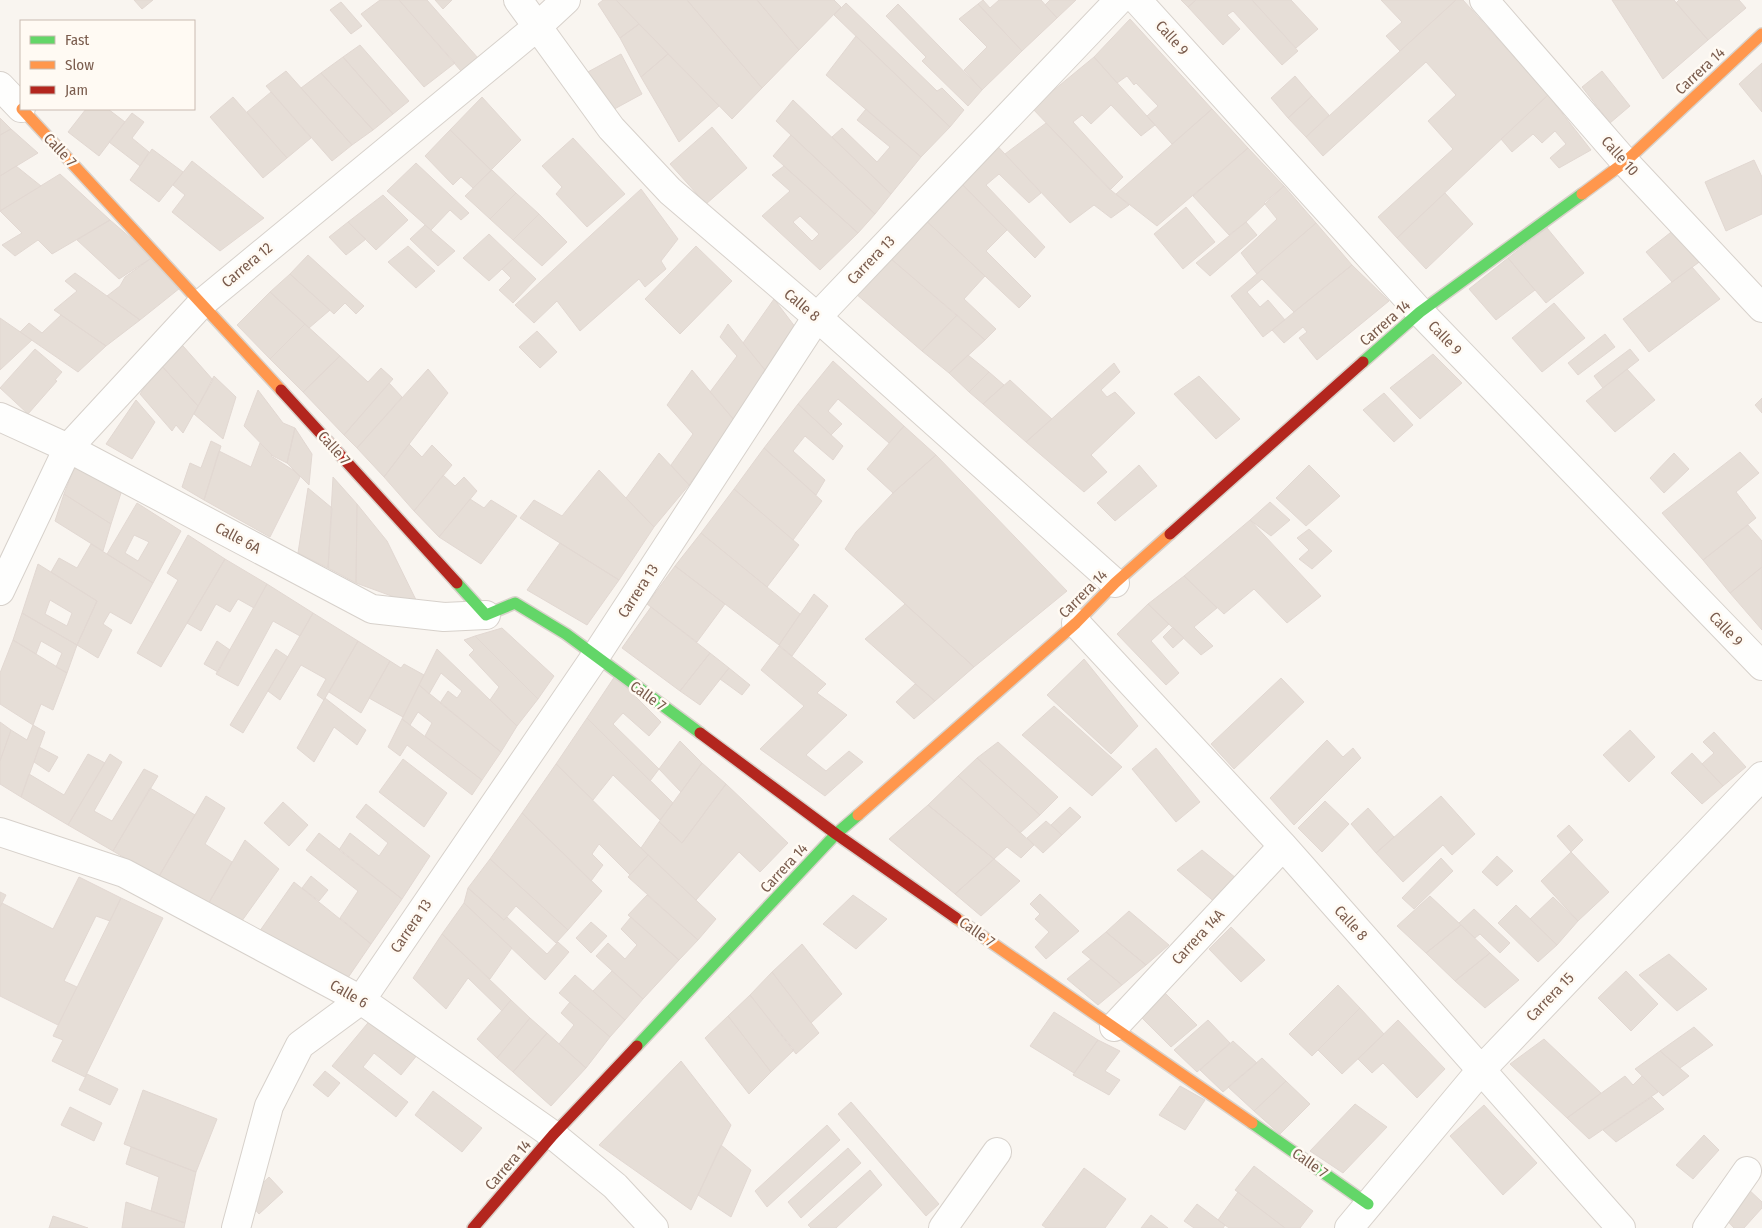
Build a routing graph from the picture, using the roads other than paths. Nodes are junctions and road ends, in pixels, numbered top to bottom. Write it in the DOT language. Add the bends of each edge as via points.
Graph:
graph roads {
  1 [pos="518,0"];
  2 [pos="566,0"];
  3 [pos="1119,0"];
  4 [pos="1137,0"];
  5 [pos="1484,0"];
  6 [pos="538,26"];
  7 [pos="1762,34"];
  8 [pos="0,86"];
  9 [pos="20,108"];
  10 [pos="22,110"];
  11 [pos="1625,162"];
  12 [pos="202,303"];
  13 [pos="1762,308"];
  14 [pos="1420,312"];
  15 [pos="817,317"];
  16 [pos="0,417"];
  17 [pos="68,448"];
  18 [pos="1115,583"];
  19 [pos="0,591"];
  20 [pos="486,615"];
  21 [pos="1076,623"];
  22 [pos="595,657"];
  23 [pos="1762,666"];
  24 [pos="1762,776"];
  25 [pos="0,832"];
  26 [pos="836,834"];
  27 [pos="1283,846"];
  28 [pos="361,1000"];
  29 [pos="1114,1027"];
  30 [pos="1481,1070"];
  31 [pos="553,1135"];
  32 [pos="997,1152"];
  33 [pos="1746,1171"];
  34 [pos="1368,1204"];
  35 [pos="236,1228"];
  36 [pos="473,1228"];
  37 [pos="654,1228"];
  38 [pos="943,1228"];
  39 [pos="1349,1228"];
  40 [pos="1621,1228"];
  41 [pos="1707,1228"];
  1 -- 6 [label="street, Calle 8"];
  2 -- 6 [label="street, Carrera 12"];
  3 -- 15 [label="street, Carrera 13"];
  4 -- 14 [label="street, Calle 9"];
  5 -- 11 [label="street, Calle 10"];
  6 -- 12 [label="street, Carrera 12"];
  6 -- 15 [label="street, Calle 8" via="611,128 670,191"];
  7 -- 11 [label="street, Carrera 14"];
  8 -- 9 [label="street, Calle 7"];
  10 -- 12 [label="street, Calle 7"];
  11 -- 13 [label="street, Calle 10"];
  11 -- 14 [label="street, Carrera 14"];
  12 -- 17 [label="street, Carrera 12"];
  12 -- 20 [label="street, Calle 7"];
  14 -- 18 [label="street, Carrera 14"];
  14 -- 23 [label="street, Calle 9"];
  15 -- 18 [label="street, Calle 8"];
  15 -- 22 [label="street, Carrera 13"];
  16 -- 17 [label="street, Calle 6A"];
  17 -- 19 [label="street, Carrera 12"];
  17 -- 20 [label="street, Calle 6A" via="372,609 444,617"];
  18 -- 21 [label="street, Carrera 14"];
  20 -- 22 [label="street, Calle 7" via="516,603 566,634"];
  21 -- 26 [label="street, Carrera 14"];
  21 -- 27 [label="street, Calle 8"];
  22 -- 26 [label="street, Calle 7"];
  22 -- 28 [label="street, Carrera 13"];
  24 -- 30 [label="street, Carrera 15"];
  25 -- 28 [label="street, Calle 6" via="124,873"];
  26 -- 29 [label="street, Calle 7"];
  26 -- 31 [label="street, Carrera 14"];
  27 -- 29 [label="street, Carrera 14A"];
  27 -- 30 [label="street, Calle 8"];
  28 -- 31 [label="street, Calle 6"];
  28 -- 35 [label="street, Carrera 13" via="300,1045 269,1106"];
  29 -- 34 [label="street, Calle 7"];
  30 -- 34 [label="street, Carrera 15"];
  30 -- 40 [label="street, Calle 8"];
  31 -- 36 [label="street, Carrera 14"];
  31 -- 37 [label="street, Calle 6" via="615,1186"];
  32 -- 38 [label="street"];
  33 -- 41 [label="street"];
  34 -- 39 [label="street, Carrera 15"];
}
